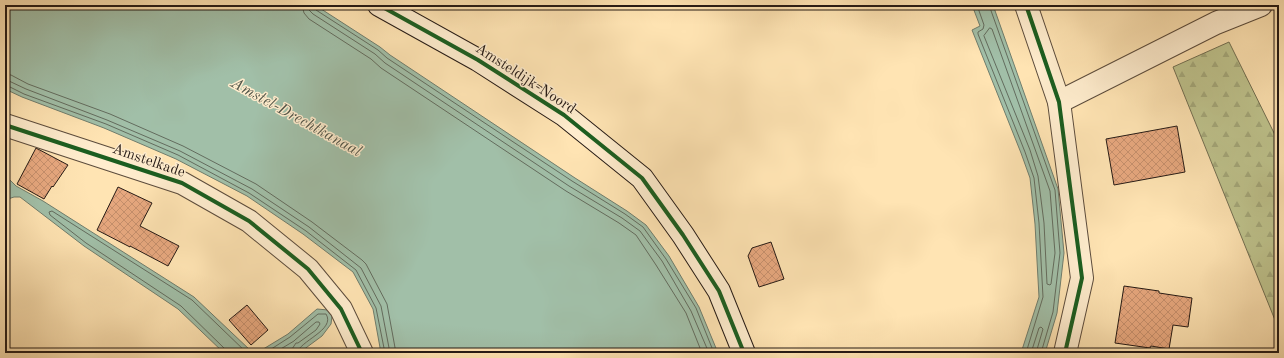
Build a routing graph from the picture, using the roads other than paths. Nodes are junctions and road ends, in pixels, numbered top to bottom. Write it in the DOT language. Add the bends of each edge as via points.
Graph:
graph roads {
  1 [pos="379,5"];
  2 [pos="1026,5"];
  3 [pos="1261,5"];
  4 [pos="1059,102"];
  5 [pos="5,125"];
  6 [pos="362,353"];
  7 [pos="744,353"];
  8 [pos="1064,353"];
  1 -- 7 [label="street, Amsteldijk-Noord" via="478,60 564,115 642,178 684,235 719,290"];
  2 -- 4 [label="street"];
  3 -- 4 [label="street" via="1216,22"];
  4 -- 8 [label="street" via="1082,278"];
  5 -- 6 [label="street, Amstelkade" via="182,183 249,221 308,269 341,308"];
}
